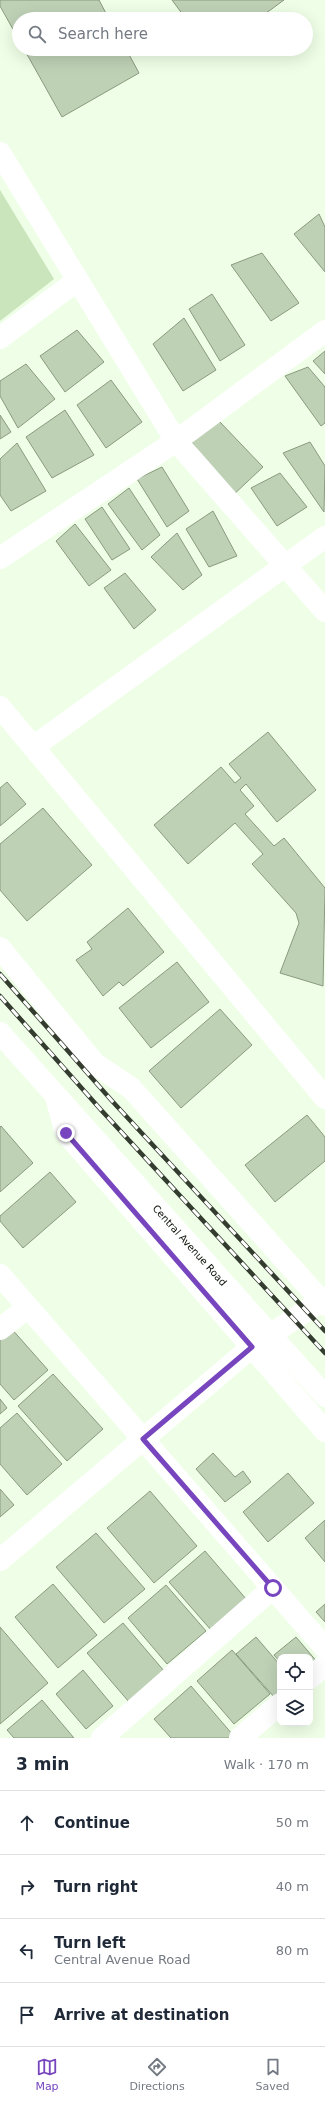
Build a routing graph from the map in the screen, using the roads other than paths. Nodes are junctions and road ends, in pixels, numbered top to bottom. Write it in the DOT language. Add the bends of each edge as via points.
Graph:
graph roads {
  1 [pos="0,153"];
  2 [pos="78,280"];
  3 [pos="325,331"];
  4 [pos="0,338"];
  5 [pos="176,440"];
  6 [pos="325,537"];
  7 [pos="0,558"];
  8 [pos="285,565"];
  9 [pos="325,611"];
  10 [pos="0,708"];
  11 [pos="33,747"];
  12 [pos="0,948"];
  13 [pos="0,1033"];
  14 [pos="322,1087"];
  15 [pos="55,1093"];
  16 [pos="0,1275"];
  17 [pos="324,1306"];
  18 [pos="28,1307"];
  19 [pos="0,1329"];
  20 [pos="252,1347"];
  21 [pos="325,1396"];
  22 [pos="325,1431"];
  23 [pos="143,1439"];
  24 [pos="0,1560"];
  25 [pos="273,1588"];
  26 [pos="325,1648"];
  27 [pos="325,1665"];
  28 [pos="313,1675"];
  29 [pos="277,1707"];
  30 [pos="102,1738"];
  31 [pos="240,1738"];
  1 -- 2 [label="street"];
  2 -- 4 [label="street"];
  2 -- 5 [label="street"];
  3 -- 5 [label="street"];
  5 -- 7 [label="street"];
  5 -- 8 [label="street"];
  6 -- 8 [label="street"];
  8 -- 9 [label="street"];
  8 -- 11 [label="street"];
  10 -- 11 [label="street"];
  11 -- 14 [label="street"];
  12 -- 17 [label="street" via="95,1064 131,1088"];
  13 -- 15 [label="street, Central Avenue Road"];
  15 -- 20 [label="street, Central Avenue Road" via="66,1133"];
  15 -- 21 [label="street, Central Avenue Road"];
  16 -- 18 [label="street"];
  17 -- 20 [label="street"];
  18 -- 19 [label="street"];
  18 -- 23 [label="street"];
  20 -- 22 [label="street, Central Avenue Road"];
  20 -- 23 [label="street"];
  23 -- 24 [label="street"];
  23 -- 25 [label="street"];
  25 -- 26 [label="street"];
  25 -- 30 [label="street"];
  27 -- 28 [label="street"];
  29 -- 31 [label="street"];
}
